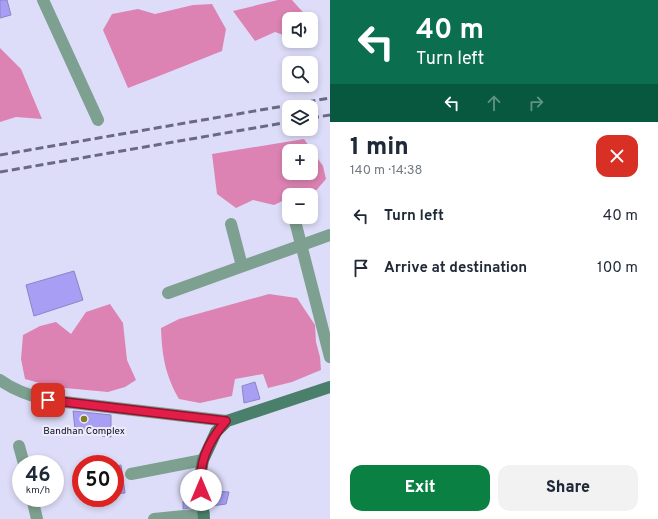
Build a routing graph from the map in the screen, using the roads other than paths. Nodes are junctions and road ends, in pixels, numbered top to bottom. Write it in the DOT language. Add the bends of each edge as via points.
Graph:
graph roads {
  1 [pos="43,0"];
  2 [pos="98,120"];
  3 [pos="231,224"];
  4 [pos="296,224"];
  5 [pos="330,235"];
  6 [pos="302,245"];
  7 [pos="242,266"];
  8 [pos="168,292"];
  9 [pos="330,357"];
  10 [pos="0,380"];
  11 [pos="330,387"];
  12 [pos="226,421"];
  13 [pos="19,446"];
  14 [pos="22,455"];
  15 [pos="203,460"];
  16 [pos="131,474"];
  17 [pos="34,507"];
  18 [pos="204,517"];
  19 [pos="37,519"];
  20 [pos="154,519"];
  1 -- 2 [label="street"];
  3 -- 7 [label="street"];
  4 -- 6 [label="street"];
  5 -- 6 [label="street"];
  6 -- 7 [label="street"];
  6 -- 9 [label="street"];
  7 -- 8 [label="street"];
  10 -- 12 [label="street" via="28,395 48,400"];
  11 -- 12 [label="main road"];
  12 -- 15 [label="main road" via="216,432"];
  13 -- 14 [label="street"];
  15 -- 16 [label="street"];
  15 -- 18 [label="main road" via="200,477"];
  17 -- 19 [label="street"];
  18 -- 20 [label="street"];
}
